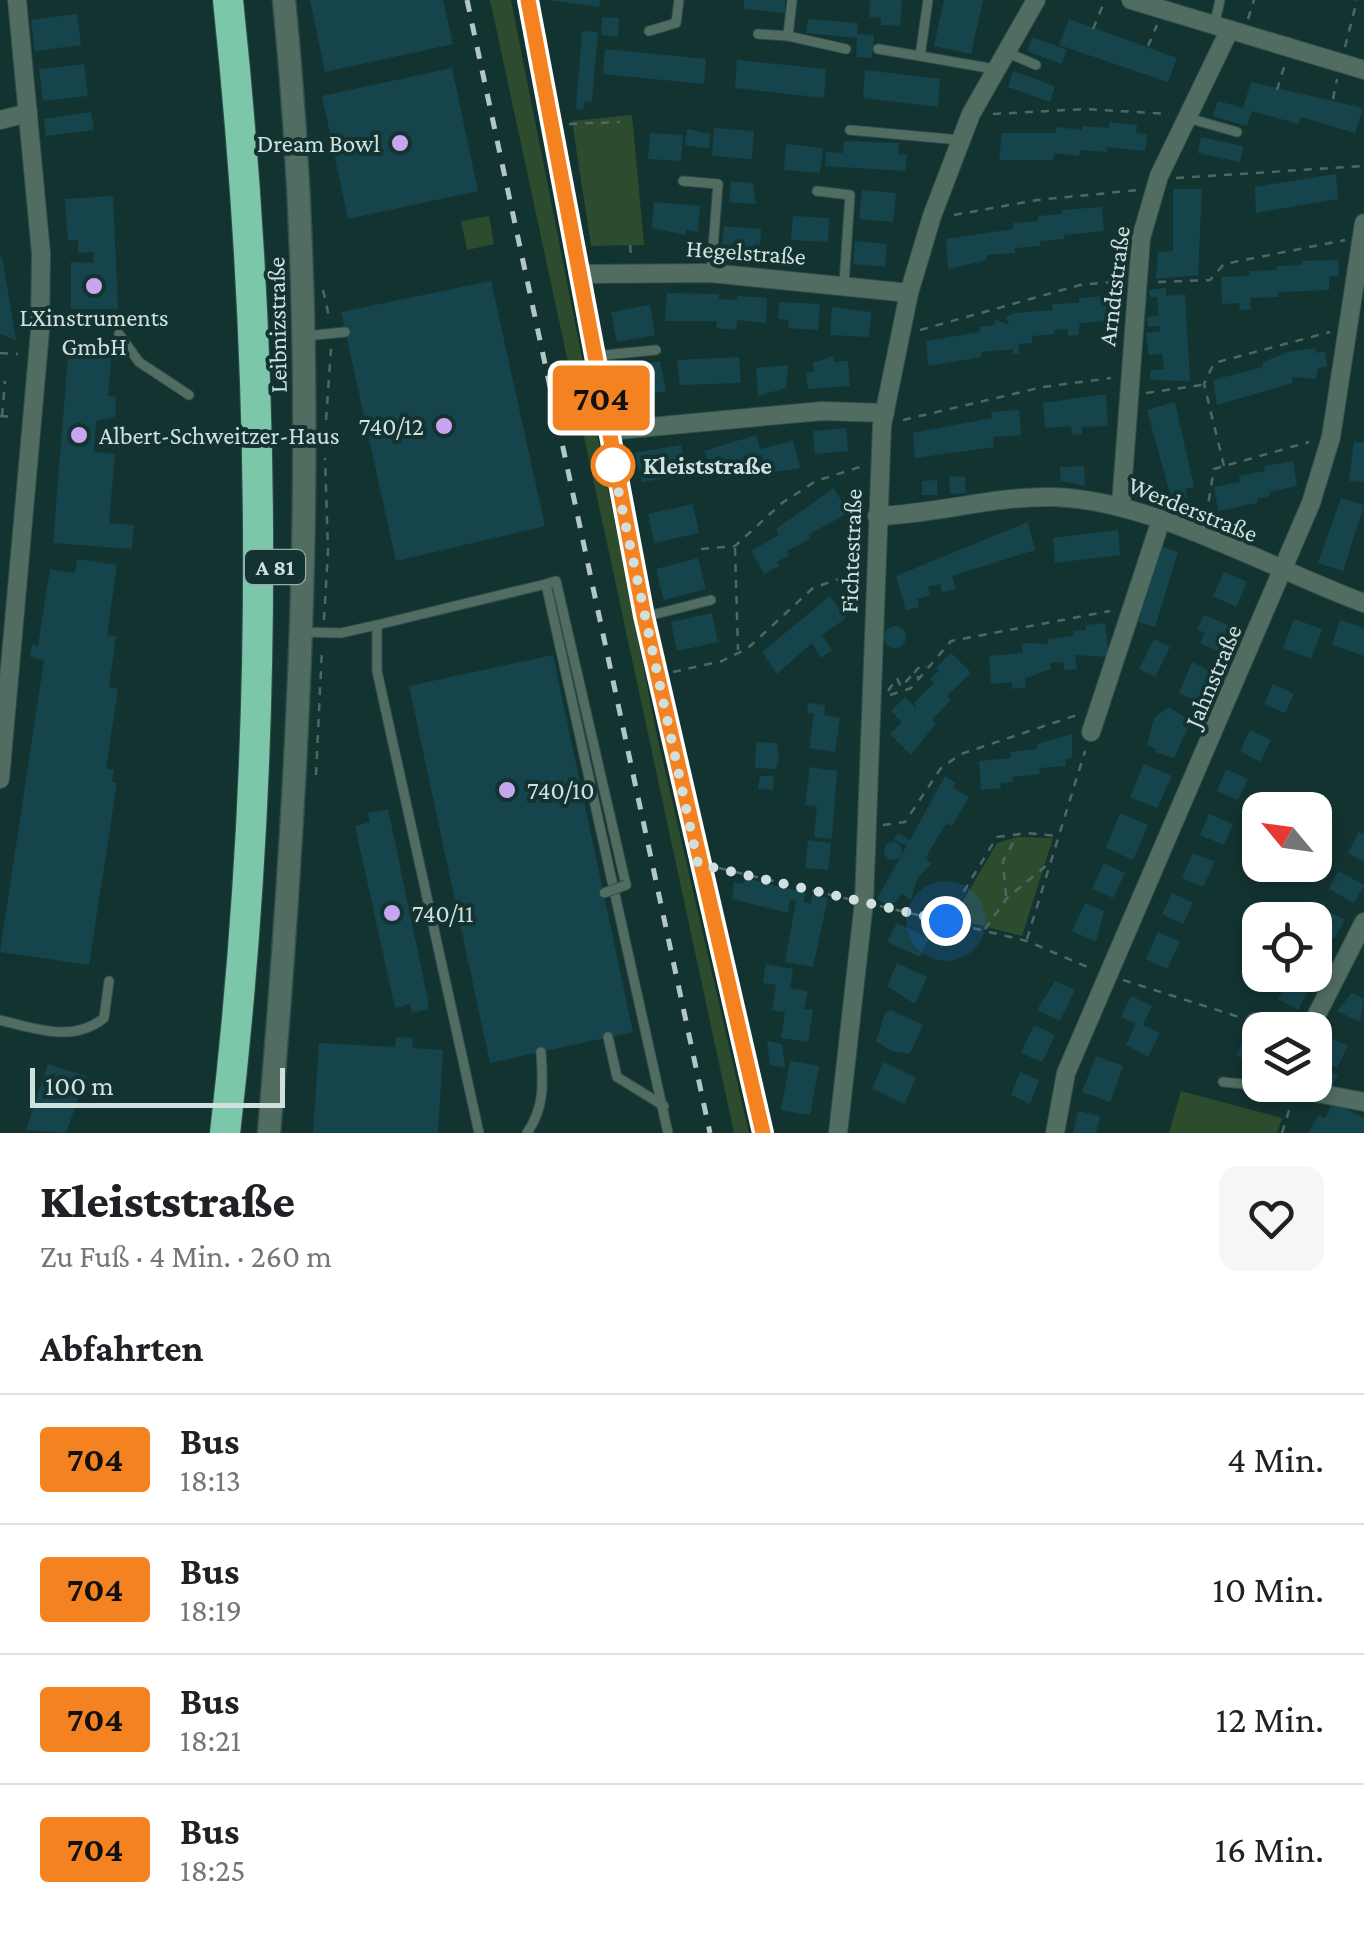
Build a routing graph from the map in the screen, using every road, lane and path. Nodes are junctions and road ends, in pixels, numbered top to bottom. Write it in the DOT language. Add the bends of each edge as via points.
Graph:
graph roads {
  1 [pos="17,0"];
  2 [pos="228,0"];
  3 [pos="247,0"];
  4 [pos="284,0"];
  5 [pos="528,0"];
  6 [pos="679,0"];
  7 [pos="792,0"];
  8 [pos="928,0"];
  9 [pos="1036,0"];
  10 [pos="1105,0"];
  11 [pos="1131,0"];
  12 [pos="1220,0"];
  13 [pos="1357,0"];
  14 [pos="1163,10"];
  15 [pos="1222,28"];
  16 [pos="1093,29"];
  17 [pos="649,31"];
  18 [pos="758,34"];
  19 [pos="788,36"];
  20 [pos="1148,46"];
  21 [pos="1289,48"];
  22 [pos="846,49"];
  23 [pos="878,49"];
  24 [pos="1003,51"];
  25 [pos="920,56"];
  26 [pos="1341,64"];
  27 [pos="1036,66"];
  28 [pos="994,69"];
  29 [pos="1364,70"];
  30 [pos="1277,90"];
  31 [pos="1152,110"];
  32 [pos="28,112"];
  33 [pos="1002,114"];
  34 [pos="1185,117"];
  35 [pos="0,120"];
  36 [pos="620,122"];
  37 [pos="552,126"];
  38 [pos="850,130"];
  39 [pos="1237,132"];
  40 [pos="960,140"];
  41 [pos="1364,166"];
  42 [pos="1175,178"];
  43 [pos="683,181"];
  44 [pos="1125,190"];
  45 [pos="817,191"];
  46 [pos="966,215"];
  47 [pos="1363,230"];
  48 [pos="711,273"];
  49 [pos="578,274"];
  50 [pos="1110,280"];
  51 [pos="1169,282"];
  52 [pos="844,284"];
  53 [pos="909,293"];
  54 [pos="1348,327"];
  55 [pos="926,328"];
  56 [pos="346,332"];
  57 [pos="119,334"];
  58 [pos="306,336"];
  59 [pos="656,350"];
  60 [pos="0,353"];
  61 [pos="37,356"];
  62 [pos="594,356"];
  63 [pos="1105,379"];
  64 [pos="4,381"];
  65 [pos="1204,384"];
  66 [pos="1169,390"];
  67 [pos="189,395"];
  68 [pos="885,413"];
  69 [pos="1,416"];
  70 [pos="11,416"];
  71 [pos="911,418"];
  72 [pos="606,430"];
  73 [pos="1331,437"];
  74 [pos="879,463"];
  75 [pos="1224,466"];
  76 [pos="1122,505"];
  77 [pos="877,516"];
  78 [pos="1161,520"];
  79 [pos="1202,538"];
  80 [pos="734,546"];
  81 [pos="700,549"];
  82 [pos="875,569"];
  83 [pos="1284,573"];
  84 [pos="546,584"];
  85 [pos="711,600"];
  86 [pos="1364,603"];
  87 [pos="1132,608"];
  88 [pos="644,616"];
  89 [pos="377,624"];
  90 [pos="8,626"];
  91 [pos="302,641"];
  92 [pos="738,651"];
  93 [pos="928,666"];
  94 [pos="913,674"];
  95 [pos="657,676"];
  96 [pos="920,679"];
  97 [pos="894,694"];
  98 [pos="883,696"];
  99 [pos="1094,724"];
  100 [pos="0,778"];
  101 [pos="888,825"];
  102 [pos="1018,834"];
  103 [pos="1060,836"];
  104 [pos="1053,860"];
  105 [pos="698,864"];
  106 [pos="604,893"];
  107 [pos="1006,898"];
  108 [pos="864,902"];
  109 [pos="946,921"];
  110 [pos="1364,922"];
  111 [pos="984,930"];
  112 [pos="1027,940"];
  113 [pos="1110,976"];
  114 [pos="109,980"];
  115 [pos="1225,1012"];
  116 [pos="1318,1012"];
  117 [pos="0,1020"];
  118 [pos="608,1037"];
  119 [pos="541,1052"];
  120 [pos="1222,1082"];
  121 [pos="1242,1083"];
  122 [pos="1332,1095"];
  123 [pos="1291,1102"];
  124 [pos="1364,1102"];
  125 [pos="664,1106"];
  126 [pos="225,1133"];
  127 [pos="240,1133"];
  128 [pos="268,1133"];
  129 [pos="479,1133"];
  130 [pos="527,1133"];
  131 [pos="668,1133"];
  132 [pos="762,1133"];
  133 [pos="838,1133"];
  134 [pos="1055,1133"];
  135 [pos="1282,1133"];
  1 -- 32 [label="street"];
  2 -- 126 [label="highway, A 81" via="255,308 258,680"];
  3 -- 127 [label="highway, A 81" via="270,261 276,582 271,762"];
  4 -- 58 [label="street, Leibnizstraße"];
  5 -- 37 [label="street"];
  6 -- 17 [label="lane" via="676,23"];
  7 -- 19 [label="lane"];
  8 -- 25 [label="lane"];
  9 -- 24 [label="street, Fichtestraße"];
  10 -- 16 [label="path"];
  11 -- 14 [label="street"];
  12 -- 15 [label="lane"];
  13 -- 26 [label="path"];
  14 -- 15 [label="street"];
  14 -- 20 [label="path"];
  15 -- 21 [label="street"];
  15 -- 34 [label="street, Arndtstraße"];
  18 -- 19 [label="lane"];
  19 -- 22 [label="lane"];
  21 -- 26 [label="street"];
  21 -- 30 [label="path"];
  23 -- 25 [label="lane"];
  24 -- 27 [label="lane"];
  24 -- 28 [label="street, Fichtestraße"];
  25 -- 28 [label="lane"];
  26 -- 29 [label="street"];
  28 -- 40 [label="street, Fichtestraße"];
  31 -- 33 [label="path"];
  32 -- 35 [label="street"];
  32 -- 61 [label="street" via="41,253"];
  34 -- 39 [label="lane"];
  34 -- 76 [label="street, Arndtstraße" via="1142,238"];
  36 -- 37 [label="path"];
  37 -- 49 [label="street"];
  38 -- 40 [label="lane"];
  40 -- 53 [label="street, Fichtestraße"];
  41 -- 42 [label="path"];
  43 -- 48 [label="lane" via="718,184"];
  44 -- 46 [label="path"];
  45 -- 52 [label="lane" via="850,195"];
  47 -- 51 [label="path" via="1224,264 1210,280"];
  47 -- 54 [label="street, Jahnstraße"];
  48 -- 49 [label="street, Hegelstraße"];
  48 -- 52 [label="street, Hegelstraße"];
  49 -- 62 [label="street"];
  50 -- 55 [label="path"];
  52 -- 53 [label="street, Hegelstraße"];
  53 -- 68 [label="street, Fichtestraße"];
  54 -- 65 [label="path" via="1214,362"];
  54 -- 73 [label="street, Jahnstraße"];
  56 -- 58 [label="lane"];
  57 -- 67 [label="lane" via="139,362"];
  58 -- 91 [label="street, Leibnizstraße"];
  59 -- 62 [label="lane"];
  60 -- 61 [label="path"];
  61 -- 90 [label="street"];
  62 -- 72 [label="street"];
  63 -- 71 [label="path"];
  64 -- 69 [label="path"];
  65 -- 66 [label="path"];
  65 -- 75 [label="path"];
  68 -- 72 [label="street" via="822,411"];
  68 -- 74 [label="street, Fichtestraße"];
  69 -- 70 [label="path"];
  72 -- 88 [label="street"];
  73 -- 75 [label="path"];
  73 -- 83 [label="street, Jahnstraße"];
  74 -- 77 [label="street, Fichtestraße"];
  74 -- 80 [label="path" via="816,481"];
  75 -- 79 [label="path" via="1214,469"];
  76 -- 77 [label="street, Werderstraße" via="1020,498"];
  76 -- 78 [label="street, Werderstraße"];
  77 -- 82 [label="street, Fichtestraße"];
  78 -- 79 [label="street, Werderstraße"];
  78 -- 87 [label="street"];
  79 -- 83 [label="street, Werderstraße"];
  80 -- 81 [label="path"];
  80 -- 92 [label="path"];
  82 -- 92 [label="path" via="812,588 756,643"];
  82 -- 108 [label="street, Fichtestraße"];
  83 -- 86 [label="street, Werderstraße"];
  83 -- 113 [label="street, Jahnstraße"];
  84 -- 89 [label="lane"];
  84 -- 106 [label="lane, bridge" via="556,581 626,885"];
  84 -- 125 [label="lane"];
  85 -- 88 [label="lane"];
  87 -- 93 [label="path" via="976,633 951,641"];
  87 -- 99 [label="street"];
  88 -- 95 [label="street"];
  89 -- 91 [label="lane"];
  89 -- 129 [label="lane" via="377,671"];
  90 -- 100 [label="street"];
  91 -- 128 [label="street, Leibnizstraße"];
  92 -- 95 [label="path" via="722,662"];
  93 -- 94 [label="path"];
  93 -- 96 [label="path"];
  94 -- 96 [label="path"];
  94 -- 98 [label="path" via="901,687 897,678"];
  95 -- 105 [label="street"];
  96 -- 97 [label="path"];
  99 -- 101 [label="path" via="1081,713 961,754 941,768 906,822"];
  99 -- 103 [label="path"];
  102 -- 103 [label="path"];
  102 -- 107 [label="path" via="1003,860"];
  102 -- 109 [label="path" via="997,838"];
  103 -- 104 [label="path"];
  104 -- 107 [label="path"];
  104 -- 112 [label="path"];
  105 -- 108 [label="path"];
  105 -- 132 [label="street"];
  107 -- 111 [label="path"];
  108 -- 109 [label="path"];
  108 -- 133 [label="street, Fichtestraße"];
  109 -- 111 [label="path"];
  110 -- 116 [label="street"];
  111 -- 112 [label="path"];
  112 -- 113 [label="path"];
  113 -- 115 [label="path"];
  113 -- 134 [label="street, Jahnstraße" via="1066,1072"];
  114 -- 117 [label="lane" via="104,1018 86,1032 47,1032"];
  118 -- 125 [label="lane" via="617,1076"];
  119 -- 130 [label="lane" via="543,1094"];
  120 -- 121 [label="lane"];
  122 -- 124 [label="street"];
  123 -- 135 [label="path"];
  125 -- 131 [label="lane"];
}
